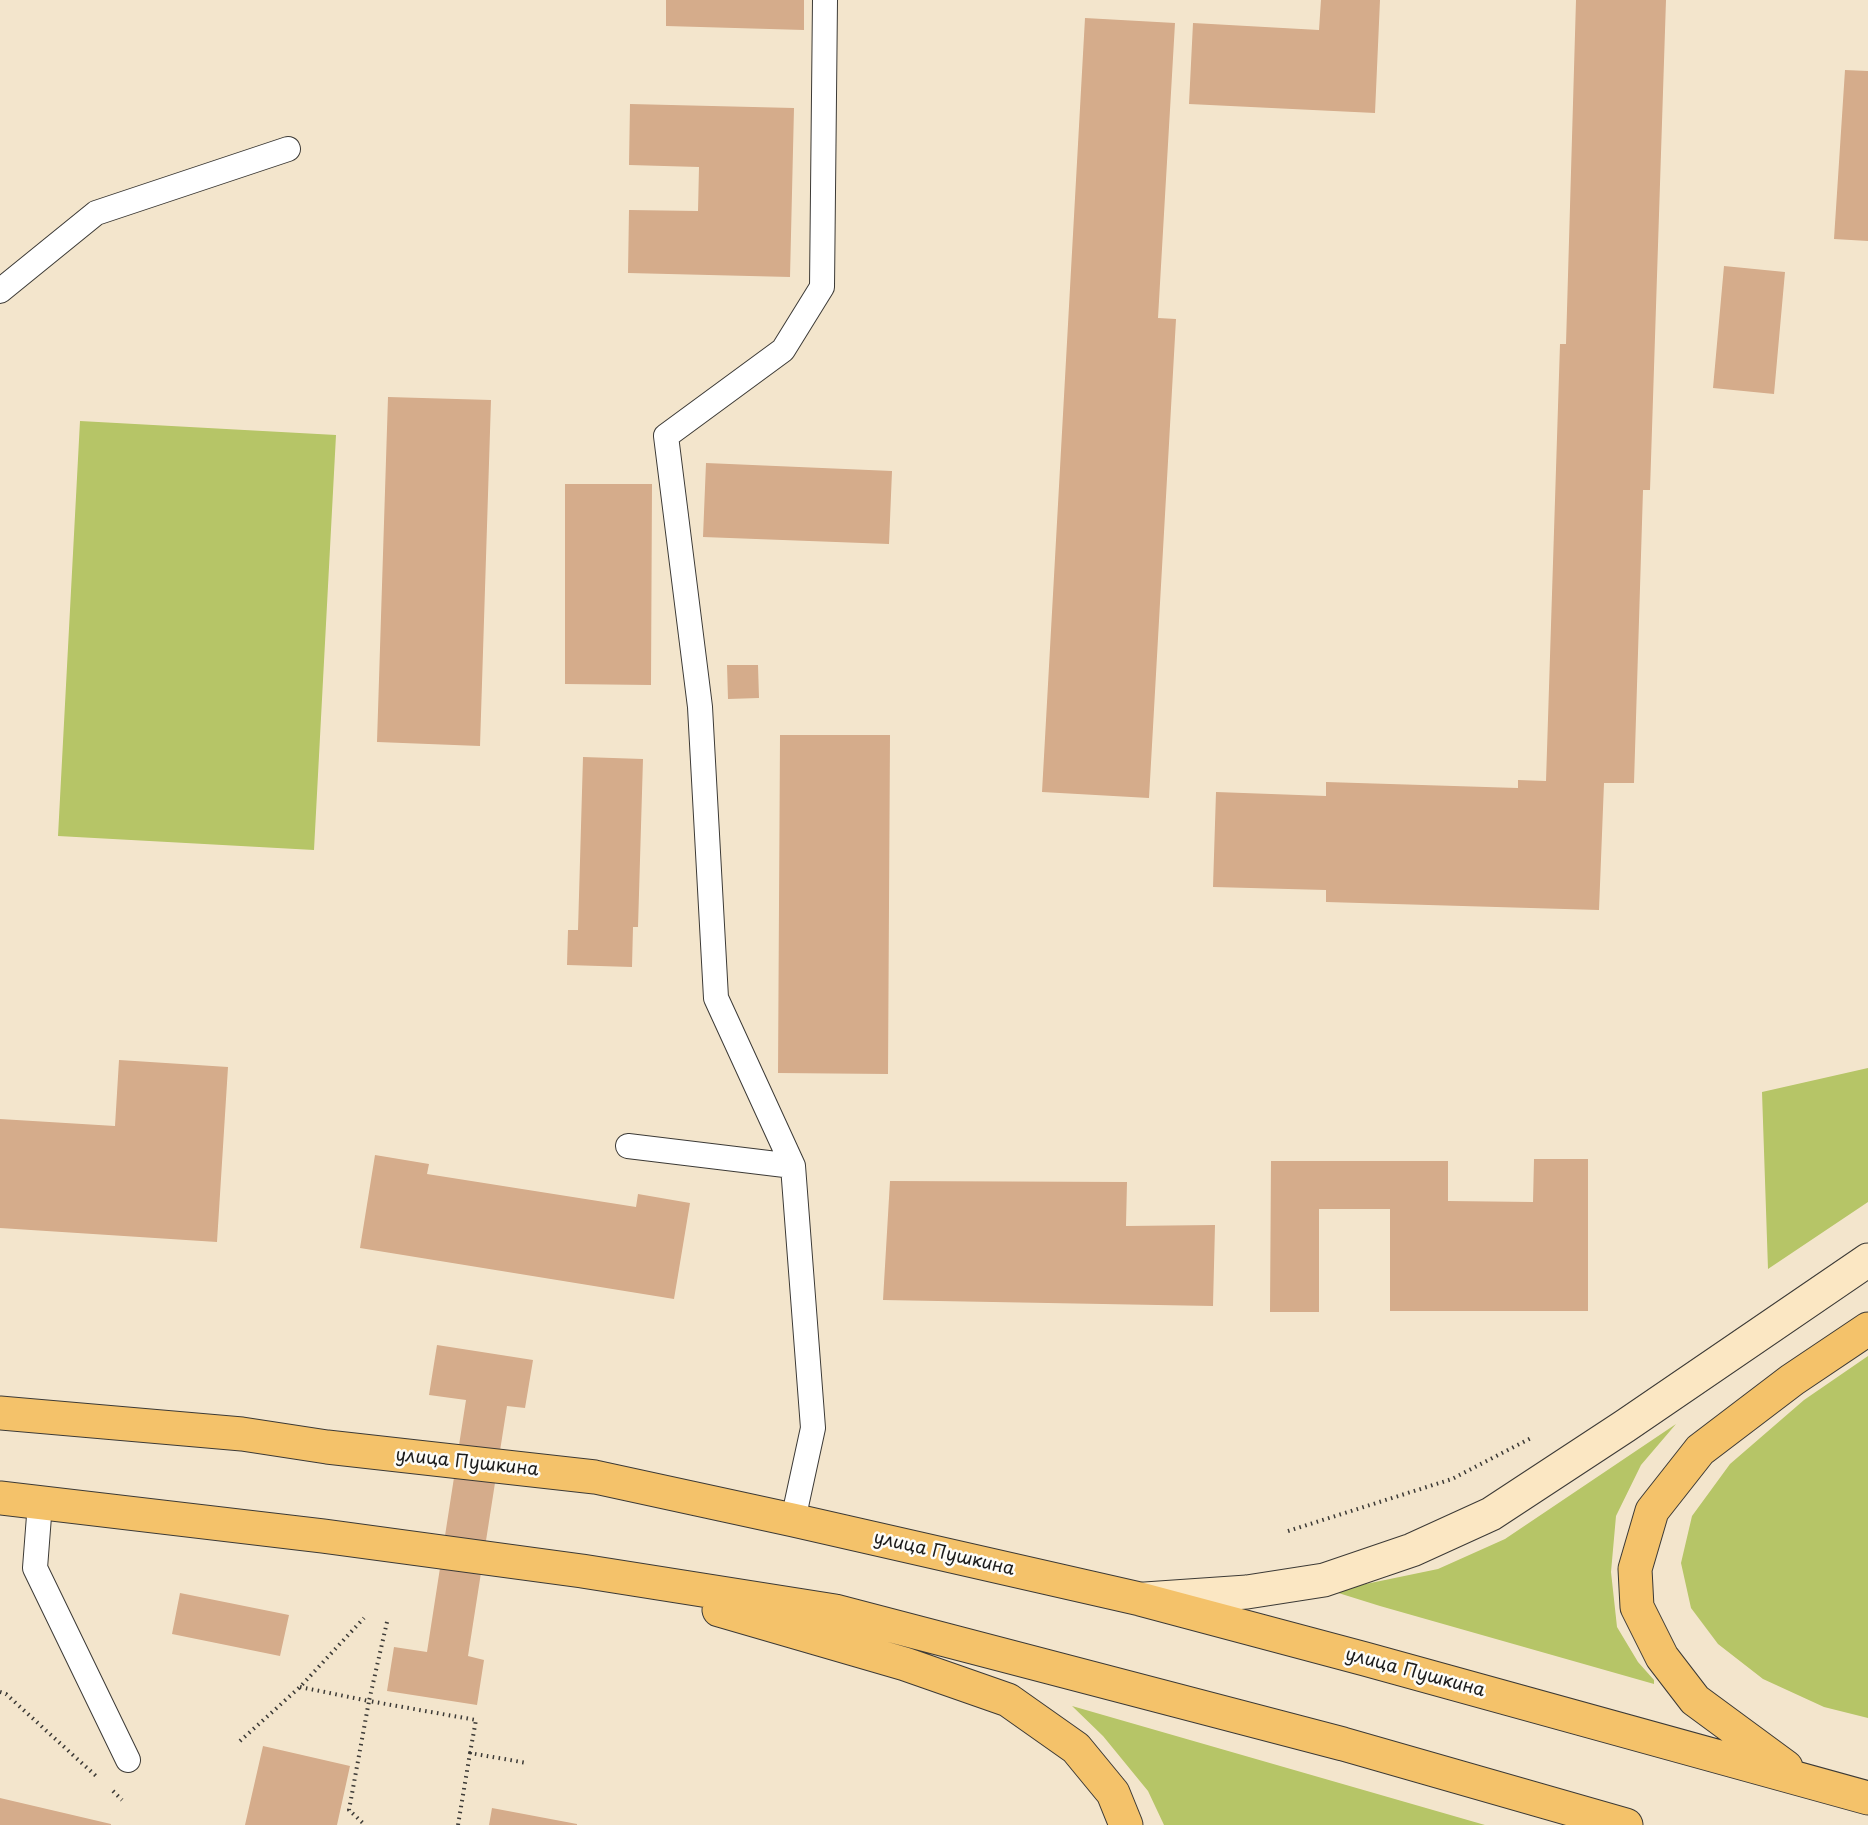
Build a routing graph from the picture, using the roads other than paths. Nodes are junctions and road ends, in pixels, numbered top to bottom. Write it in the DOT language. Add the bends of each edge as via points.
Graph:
graph roads {
  1 [pos="825,0"];
  2 [pos="288,149"];
  3 [pos="0,291"];
  4 [pos="628,1146"];
  5 [pos="793,1166"];
  6 [pos="1868,1260"];
  7 [pos="1868,1329"];
  8 [pos="0,1413"];
  9 [pos="0,1498"];
  10 [pos="40,1503"];
  11 [pos="793,1520"];
  12 [pos="582,1571"];
  13 [pos="1140,1599"];
  14 [pos="128,1760"];
  15 [pos="1802,1779"];
  16 [pos="1868,1798"];
  17 [pos="1126,1825"];
  18 [pos="1626,1825"];
  1 -- 5 [label="lane" via="822,287 783,350 666,436 700,707 716,998"];
  2 -- 3 [label="lane" via="96,213"];
  4 -- 5 [label="lane"];
  5 -- 11 [label="lane" via="813,1428"];
  6 -- 13 [label="main road" via="1491,1514 1412,1550 1324,1580 1247,1592"];
  7 -- 15 [label="main road" via="1792,1380 1700,1450 1652,1511 1635,1569 1637,1607 1662,1658 1695,1700"];
  8 -- 11 [label="main road, улица Пушкина" via="242,1434 596,1478"];
  9 -- 10 [label="main road"];
  10 -- 12 [label="main road"];
  10 -- 14 [label="lane" via="35,1568"];
  11 -- 13 [label="main road, улица Пушкина"];
  12 -- 17 [label="main road" via="905,1664 1008,1700 1076,1748 1113,1793"];
  12 -- 18 [label="main road" via="835,1611 1332,1741"];
  13 -- 15 [label="main road, улица Пушкина"];
  15 -- 16 [label="main road, улица Пушкина"];
}
